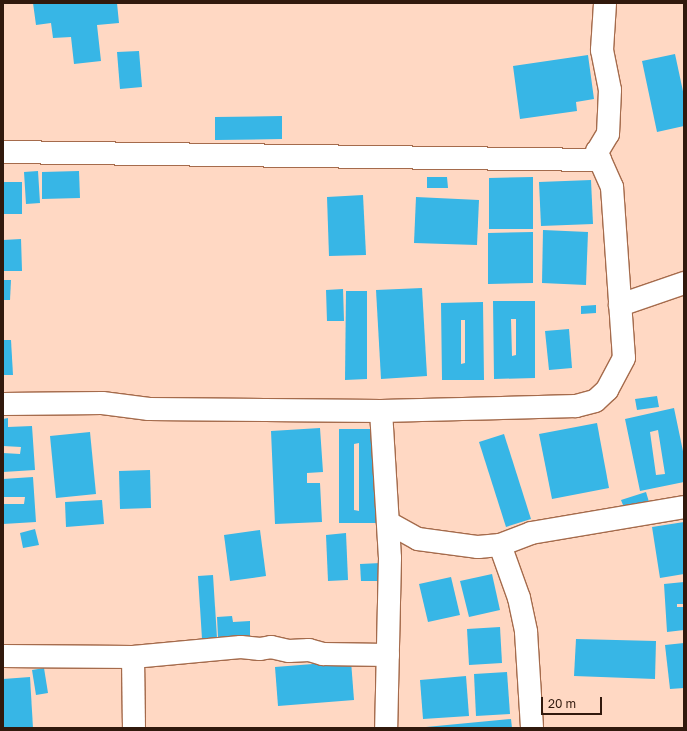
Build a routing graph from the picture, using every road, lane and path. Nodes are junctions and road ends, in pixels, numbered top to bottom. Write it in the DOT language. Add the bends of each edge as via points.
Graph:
graph roads {
  1 [pos="605,3"];
  2 [pos="3,152"];
  3 [pos="600,160"];
  4 [pos="684,283"];
  5 [pos="620,305"];
  6 [pos="3,404"];
  7 [pos="381,412"];
  8 [pos="684,507"];
  9 [pos="389,523"];
  10 [pos="418,540"];
  11 [pos="500,545"];
  12 [pos="390,558"];
  13 [pos="388,655"];
  14 [pos="3,656"];
  15 [pos="133,657"];
  16 [pos="134,728"];
  17 [pos="386,728"];
  18 [pos="532,728"];
  1 -- 3 [label="street" via="602,50 610,90 608,134 597,152"];
  2 -- 3 [label="street"];
  3 -- 5 [label="street" via="612,187"];
  4 -- 5 [label="street"];
  5 -- 7 [label="street" via="624,358 606,390 595,402 576,406"];
  6 -- 7 [label="street" via="102,403 149,409"];
  7 -- 9 [label="street"];
  8 -- 11 [label="street" via="531,533"];
  9 -- 10 [label="street"];
  9 -- 12 [label="street"];
  10 -- 11 [label="street" via="478,546"];
  10 -- 12 [label="street"];
  11 -- 18 [label="street" via="519,598 526,632"];
  12 -- 13 [label="street"];
  13 -- 15 [label="street" via="323,654 309,650 289,651 271,647"];
  13 -- 17 [label="street"];
  14 -- 15 [label="street"];
  15 -- 16 [label="street"];
}
